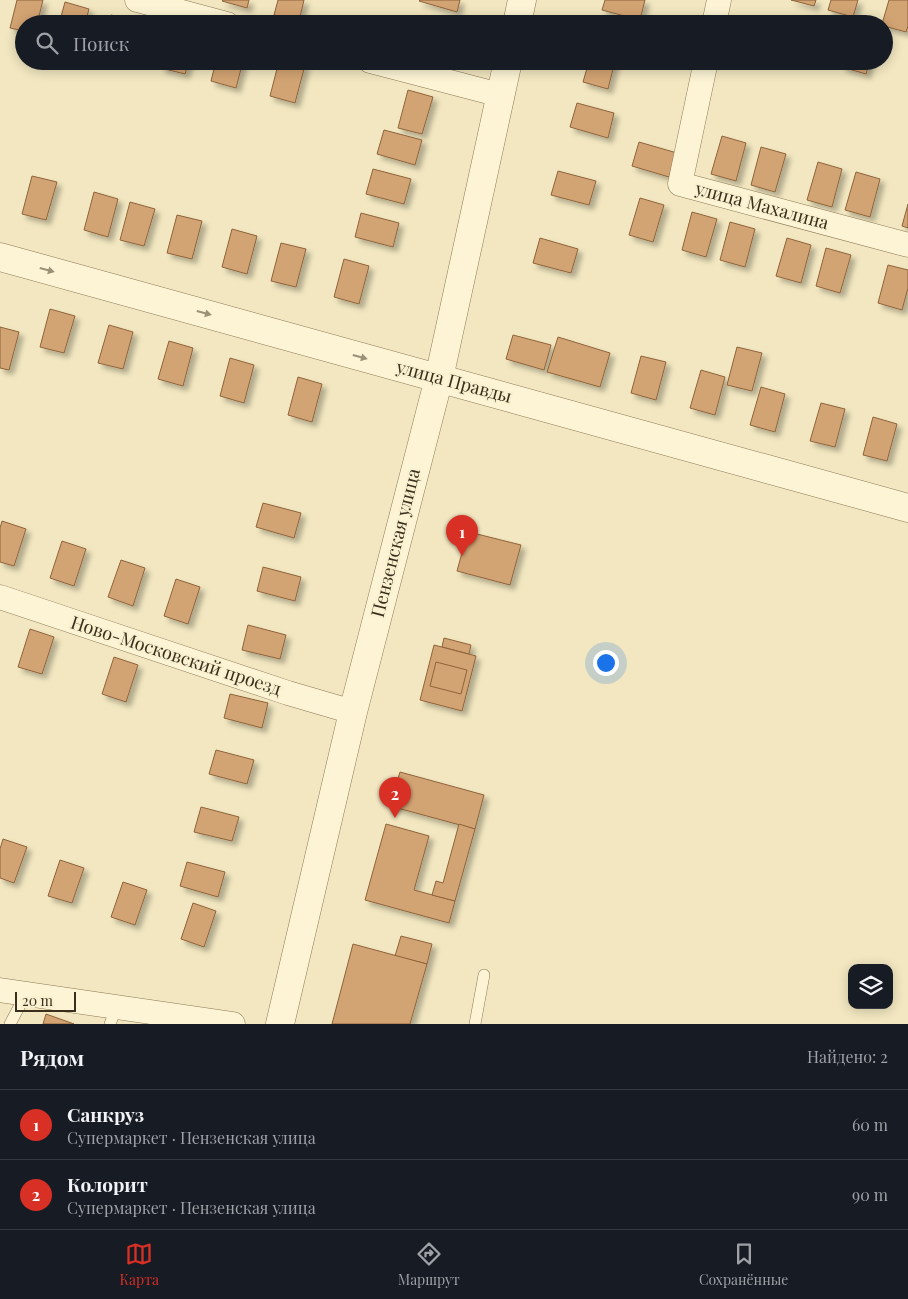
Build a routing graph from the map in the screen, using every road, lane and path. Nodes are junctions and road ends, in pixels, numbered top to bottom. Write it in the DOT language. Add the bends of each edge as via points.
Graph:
graph roads {
  1 [pos="137,0"];
  2 [pos="522,0"];
  3 [pos="719,0"];
  4 [pos="193,15"];
  5 [pos="518,15"];
  6 [pos="716,15"];
  7 [pos="404,70"];
  8 [pos="506,70"];
  9 [pos="704,70"];
  10 [pos="500,95"];
  11 [pos="908,245"];
  12 [pos="0,257"];
  13 [pos="439,378"];
  14 [pos="908,508"];
  15 [pos="0,597"];
  16 [pos="353,712"];
  17 [pos="484,976"];
  18 [pos="0,990"];
  19 [pos="26,994"];
  20 [pos="114,1015"];
  21 [pos="10,1024"];
  22 [pos="233,1024"];
  23 [pos="280,1024"];
  24 [pos="475,1024"];
  1 -- 4 [label="street"];
  2 -- 5 [label="street"];
  3 -- 6 [label="street"];
  7 -- 10 [label="street"];
  8 -- 10 [label="street, Пензенская улица"];
  9 -- 11 [label="street, улица Махалина" via="680,184"];
  10 -- 13 [label="street, Пензенская улица"];
  12 -- 13 [label="street, улица Правды, one-way"];
  13 -- 14 [label="street, улица Правды"];
  13 -- 16 [label="street, Пензенская улица"];
  15 -- 16 [label="street, Ново-Московский проезд"];
  16 -- 23 [label="street, Пензенская улица"];
  17 -- 24 [label="lane"];
  18 -- 19 [label="street"];
  19 -- 20 [label="street"];
  19 -- 21 [label="lane"];
  20 -- 22 [label="street"];
}
